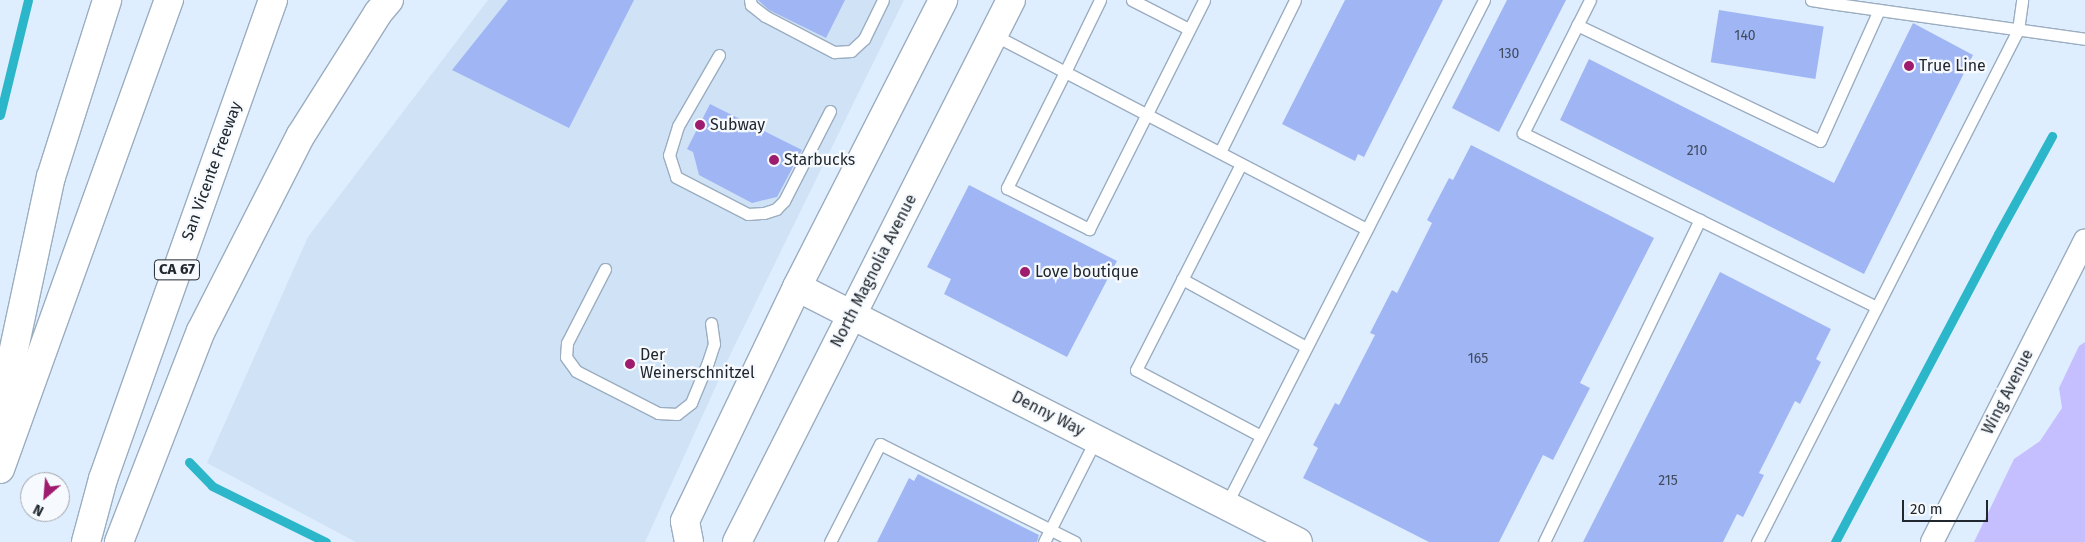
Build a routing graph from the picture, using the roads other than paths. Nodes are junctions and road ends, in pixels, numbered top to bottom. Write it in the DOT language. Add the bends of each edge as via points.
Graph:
graph roads {
  1 [pos="107,0"];
  2 [pos="169,0"];
  3 [pos="273,0"];
  4 [pos="389,0"];
  5 [pos="750,0"];
  6 [pos="883,0"];
  7 [pos="943,0"];
  8 [pos="1011,0"];
  9 [pos="1100,0"];
  10 [pos="1132,0"];
  11 [pos="1204,0"];
  12 [pos="1295,0"];
  13 [pos="1484,0"];
  14 [pos="1590,0"];
  15 [pos="1811,0"];
  16 [pos="2022,0"];
  17 [pos="1837,2"];
  18 [pos="1879,10"];
  19 [pos="1577,26"];
  20 [pos="1189,29"];
  21 [pos="2018,30"];
  22 [pos="994,35"];
  23 [pos="2085,39"];
  24 [pos="718,54"];
  25 [pos="1066,72"];
  26 [pos="830,111"];
  27 [pos="1147,114"];
  28 [pos="1220,152"];
  29 [pos="1241,164"];
  30 [pos="1700,220"];
  31 [pos="1367,229"];
  32 [pos="2085,241"];
  33 [pos="606,269"];
  34 [pos="1182,279"];
  35 [pos="798,286"];
  36 [pos="1877,307"];
  37 [pos="852,315"];
  38 [pos="710,323"];
  39 [pos="1306,347"];
  40 [pos="0,414"];
  41 [pos="1261,436"];
  42 [pos="1096,439"];
  43 [pos="0,469"];
  44 [pos="1226,505"];
  45 [pos="1051,530"];
  46 [pos="86,542"];
  47 [pos="119,542"];
  48 [pos="689,542"];
  49 [pos="737,542"];
  50 [pos="830,542"];
  51 [pos="1044,542"];
  52 [pos="1075,542"];
  53 [pos="1298,542"];
  54 [pos="1544,542"];
  55 [pos="1757,542"];
  56 [pos="1932,542"];
  1 -- 40 [label="main road" via="51,177"];
  2 -- 43 [label="main road"];
  3 -- 46 [label="main road, San Vicente Freeway / CA 67" via="103,479"];
  4 -- 47 [label="main road" via="301,135 201,330"];
  5 -- 6 [label="lane" via="751,5 765,16 834,52 851,51 864,39"];
  7 -- 35 [label="main road"];
  8 -- 22 [label="main road, North Magnolia Avenue"];
  9 -- 25 [label="lane"];
  10 -- 20 [label="lane"];
  11 -- 20 [label="lane"];
  12 -- 28 [label="lane"];
  13 -- 31 [label="lane"];
  14 -- 19 [label="lane"];
  15 -- 17 [label="lane"];
  16 -- 21 [label="lane"];
  17 -- 18 [label="lane"];
  18 -- 19 [label="lane" via="1820,141"];
  18 -- 21 [label="lane"];
  19 -- 30 [label="lane" via="1523,133"];
  20 -- 27 [label="lane"];
  21 -- 23 [label="lane"];
  21 -- 36 [label="lane"];
  22 -- 25 [label="lane"];
  22 -- 37 [label="main road, North Magnolia Avenue"];
  24 -- 26 [label="lane" via="678,126 669,155 676,177 724,202 748,214 776,209 784,201"];
  25 -- 27 [label="lane"];
  25 -- 27 [label="lane" via="1007,188 1089,229"];
  27 -- 28 [label="lane"];
  28 -- 29 [label="lane"];
  29 -- 31 [label="lane"];
  29 -- 34 [label="lane"];
  30 -- 36 [label="lane"];
  30 -- 54 [label="lane"];
  31 -- 39 [label="lane"];
  32 -- 56 [label="street, Wing Avenue"];
  33 -- 38 [label="lane" via="568,343 566,357 576,371 658,413 676,414 691,403 708,362 714,344"];
  34 -- 39 [label="lane"];
  34 -- 41 [label="lane" via="1136,370"];
  35 -- 37 [label="main road, Denny Way"];
  35 -- 48 [label="main road" via="685,521"];
  36 -- 55 [label="lane"];
  37 -- 42 [label="main road, Denny Way"];
  37 -- 49 [label="main road, North Magnolia Avenue"];
  39 -- 41 [label="lane"];
  41 -- 44 [label="lane"];
  42 -- 44 [label="main road, Denny Way"];
  42 -- 45 [label="lane"];
  44 -- 53 [label="main road, Denny Way"];
  45 -- 50 [label="lane" via="880,444"];
  45 -- 51 [label="lane"];
  45 -- 52 [label="lane"];
}
